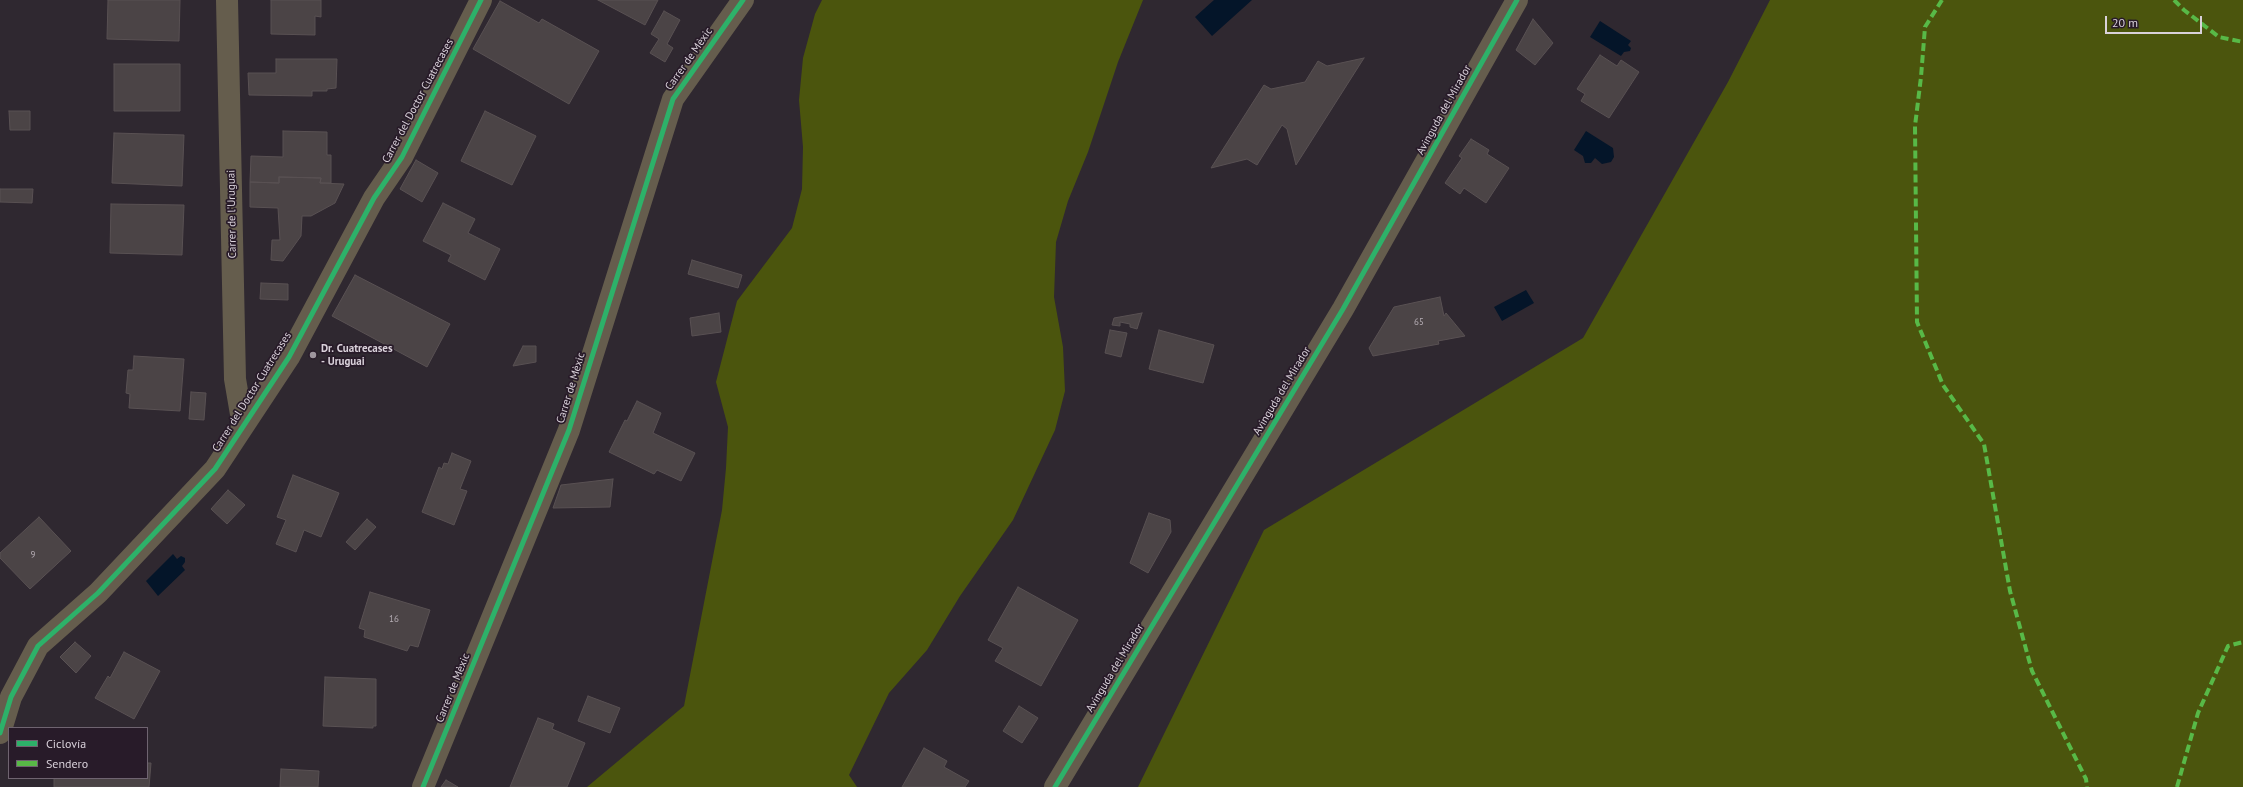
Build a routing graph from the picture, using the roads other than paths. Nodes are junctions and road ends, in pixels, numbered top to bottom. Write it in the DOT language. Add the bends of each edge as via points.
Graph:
graph roads {
  1 [pos="228,0"];
  2 [pos="481,0"];
  3 [pos="743,0"];
  4 [pos="1517,0"];
  5 [pos="244,426"];
  6 [pos="0,733"];
  7 [pos="423,787"];
  8 [pos="1055,787"];
  1 -- 5 [label="street, Carrer de l'Uruguai" via="235,379"];
  2 -- 5 [label="street, Carrer del Doctor Cuatrecases" via="402,157 374,198 289,357"];
  3 -- 7 [label="street, Carrer de Mèxic" via="673,99 569,430"];
  4 -- 8 [label="street, Avinguda del Mirador" via="1343,309"];
  5 -- 6 [label="street, Carrer del Doctor Cuatrecases" via="216,469 98,593 38,646 11,697"];
}
